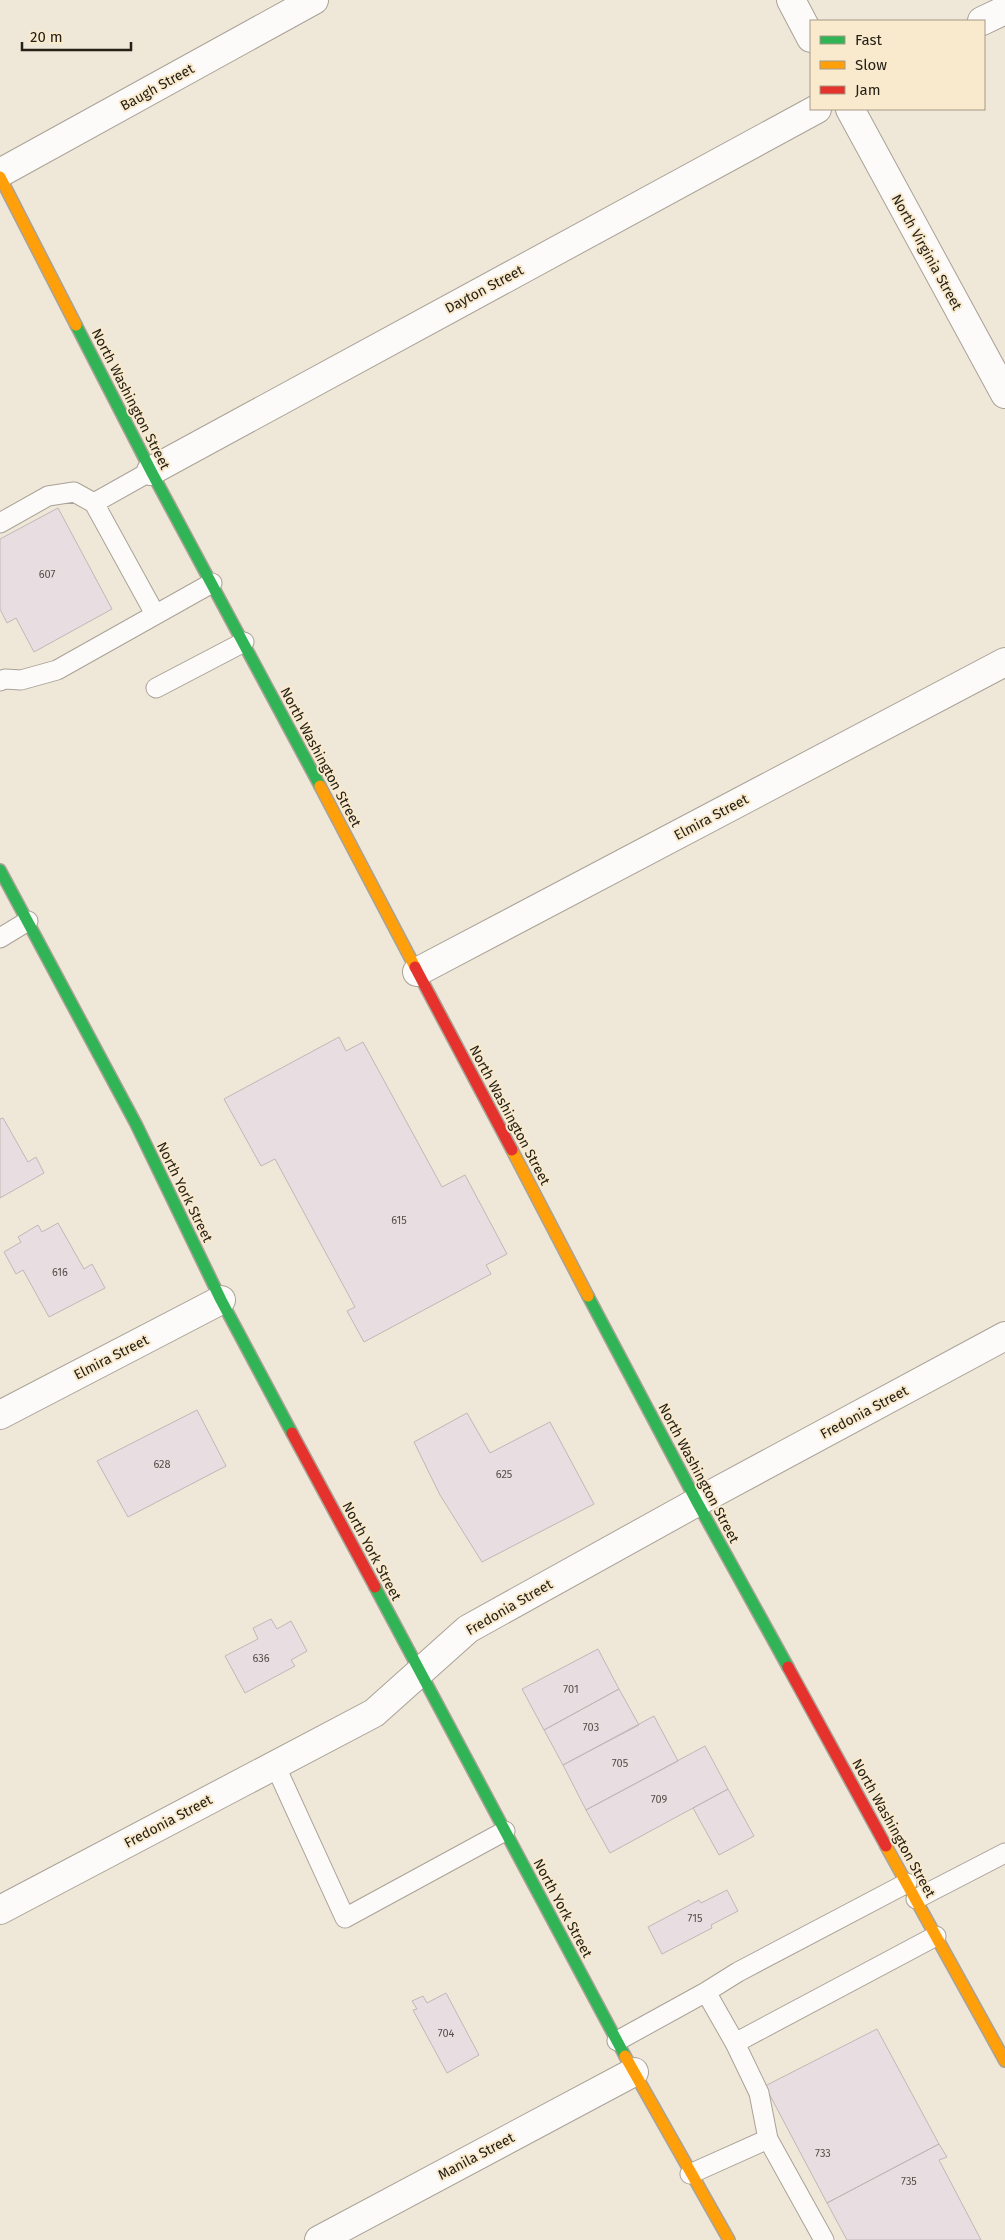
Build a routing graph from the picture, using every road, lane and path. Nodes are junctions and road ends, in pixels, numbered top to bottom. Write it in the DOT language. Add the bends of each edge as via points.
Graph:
graph roads {
  1 [pos="314,0"];
  2 [pos="791,0"];
  3 [pos="1005,10"];
  4 [pos="984,20"];
  5 [pos="810,36"];
  6 [pos="815,110"];
  7 [pos="851,110"];
  8 [pos="0,173"];
  9 [pos="0,178"];
  10 [pos="1005,394"];
  11 [pos="151,471"];
  12 [pos="94,504"];
  13 [pos="0,522"];
  14 [pos="212,583"];
  15 [pos="155,614"];
  16 [pos="244,642"];
  17 [pos="1005,662"];
  18 [pos="2,677"];
  19 [pos="156,688"];
  20 [pos="0,870"];
  21 [pos="28,920"];
  22 [pos="0,938"];
  23 [pos="417,972"];
  24 [pos="221,1300"];
  25 [pos="1005,1336"];
  26 [pos="0,1414"];
  27 [pos="697,1502"];
  28 [pos="421,1674"];
  29 [pos="275,1765"];
  30 [pos="505,1831"];
  31 [pos="1005,1852"];
  32 [pos="911,1891"];
  33 [pos="0,1910"];
  34 [pos="936,1936"];
  35 [pos="706,1992"];
  36 [pos="617,2041"];
  37 [pos="735,2043"];
  38 [pos="1005,2061"];
  39 [pos="634,2072"];
  40 [pos="768,2139"];
  41 [pos="690,2174"];
  42 [pos="319,2240"];
  43 [pos="729,2240"];
  44 [pos="824,2240"];
  1 -- 8 [label="street, Baugh Street"];
  2 -- 5 [label="street"];
  3 -- 4 [label="street"];
  6 -- 11 [label="street, Dayton Street"];
  7 -- 10 [label="street, North Virginia Street"];
  9 -- 11 [label="street, North Washington Street"];
  11 -- 12 [label="lane"];
  11 -- 14 [label="street, North Washington Street"];
  12 -- 13 [label="lane" via="74,492 48,496"];
  12 -- 15 [label="lane"];
  14 -- 15 [label="lane"];
  14 -- 16 [label="street, North Washington Street"];
  15 -- 18 [label="lane" via="57,670 21,680"];
  16 -- 19 [label="lane"];
  16 -- 23 [label="street, North Washington Street"];
  17 -- 23 [label="street, Elmira Street"];
  20 -- 21 [label="street, North York Street"];
  21 -- 22 [label="lane"];
  21 -- 24 [label="street, North York Street" via="136,1124"];
  23 -- 27 [label="street, North Washington Street"];
  24 -- 26 [label="street, Elmira Street"];
  24 -- 28 [label="street, North York Street"];
  25 -- 27 [label="street, Fredonia Street"];
  27 -- 28 [label="street, Fredonia Street" via="468,1629"];
  27 -- 32 [label="street, North Washington Street"];
  28 -- 29 [label="street, Fredonia Street" via="374,1713"];
  28 -- 30 [label="street, North York Street"];
  29 -- 30 [label="lane" via="345,1918"];
  29 -- 33 [label="street, Fredonia Street"];
  30 -- 36 [label="street, North York Street"];
  31 -- 32 [label="lane"];
  32 -- 34 [label="street, North Washington Street"];
  32 -- 35 [label="lane" via="738,1972"];
  34 -- 37 [label="lane"];
  34 -- 38 [label="street, North Washington Street"];
  35 -- 36 [label="lane"];
  35 -- 37 [label="lane"];
  36 -- 39 [label="street, North York Street"];
  37 -- 40 [label="lane" via="759,2093"];
  39 -- 41 [label="street, North York Street"];
  39 -- 42 [label="street, Manila Street"];
  40 -- 41 [label="lane"];
  40 -- 44 [label="lane"];
  41 -- 43 [label="street, North York Street"];
}
